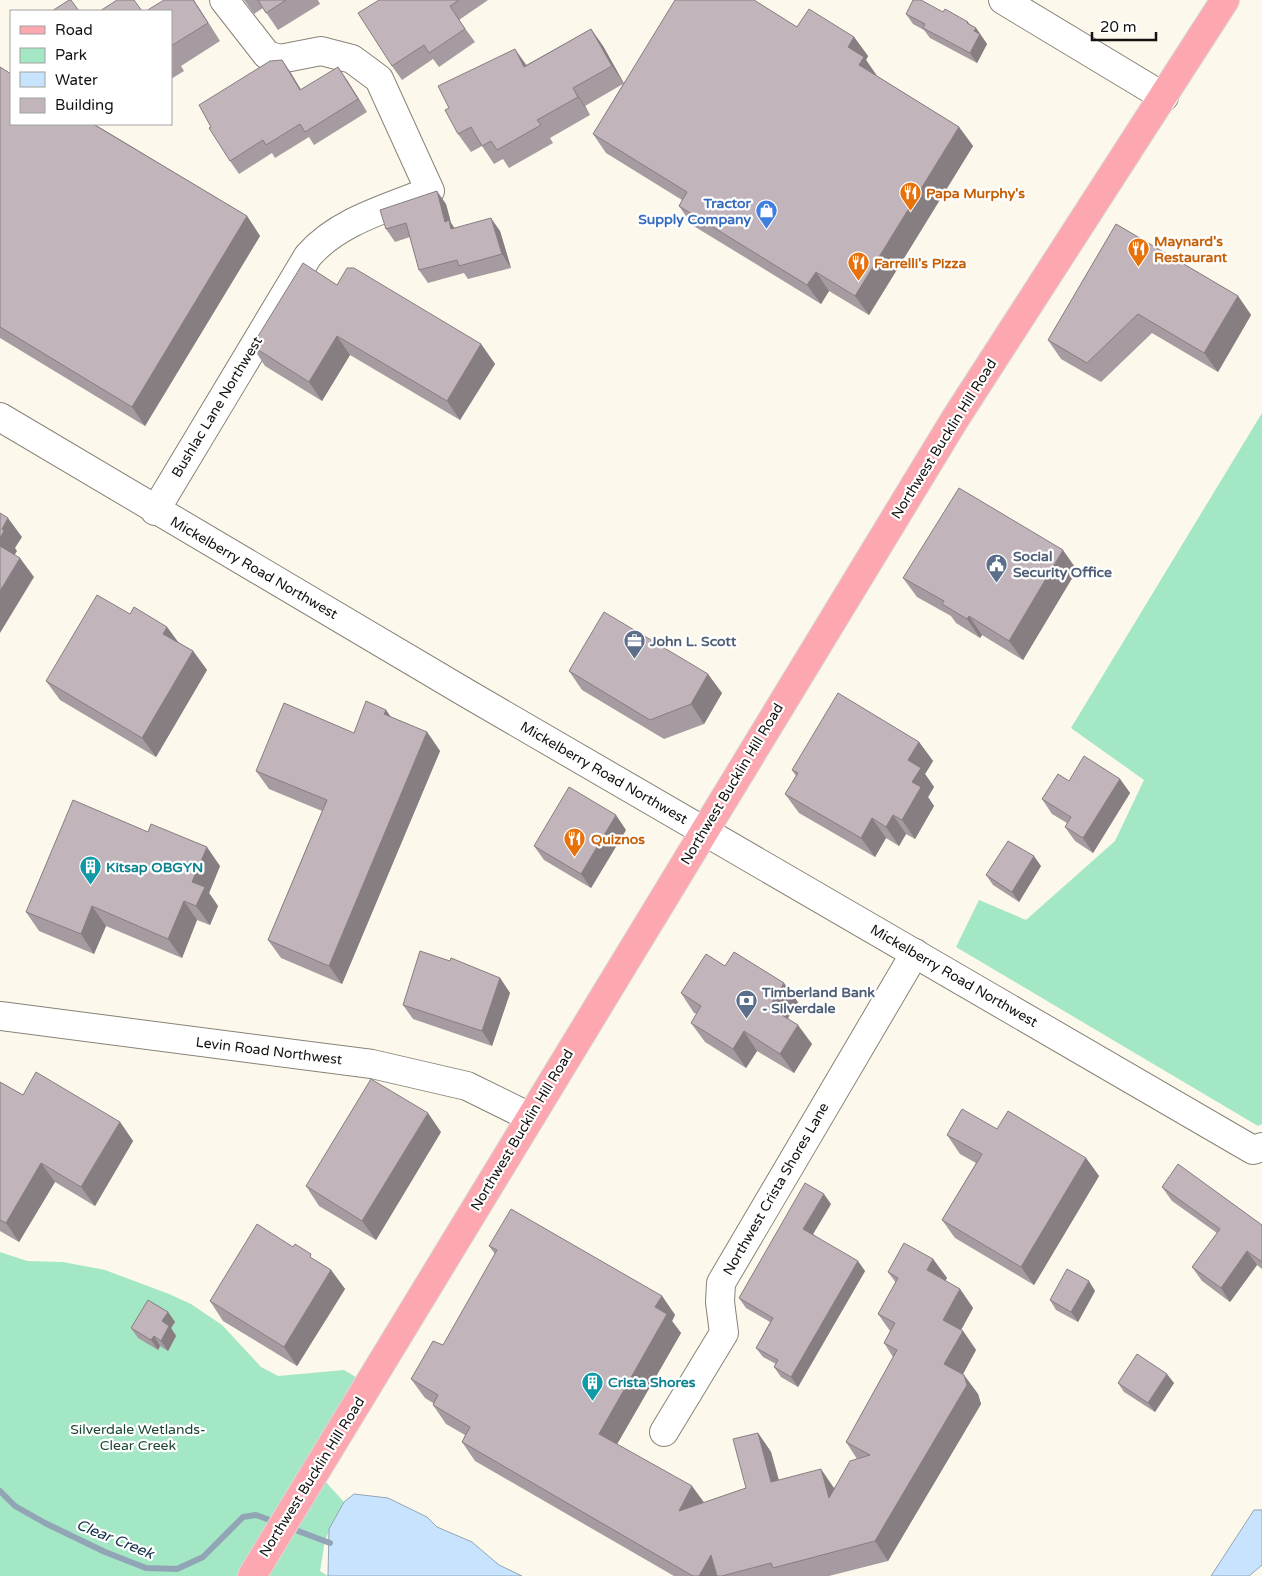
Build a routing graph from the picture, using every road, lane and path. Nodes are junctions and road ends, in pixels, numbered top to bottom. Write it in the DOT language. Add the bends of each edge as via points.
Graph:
graph roads {
  1 [pos="224,0"];
  2 [pos="1003,0"];
  3 [pos="1224,0"];
  4 [pos="1164,97"];
  5 [pos="0,417"];
  6 [pos="155,511"];
  7 [pos="703,831"];
  8 [pos="915,953"];
  9 [pos="0,1016"];
  10 [pos="530,1117"];
  11 [pos="1262,1147"];
  12 [pos="664,1432"];
  13 [pos="252,1576"];
  1 -- 6 [label="street, Bushlac Lane Northwest" via="267,56 280,59 321,51 352,58 379,79 430,191 336,230 308,256"];
  2 -- 4 [label="street"];
  3 -- 4 [label="main road, Northwest Bucklin Hill Road"];
  4 -- 7 [label="main road, Northwest Bucklin Hill Road" via="969,397"];
  5 -- 6 [label="street, Mickelberry Road Northwest"];
  6 -- 7 [label="street, Mickelberry Road Northwest"];
  7 -- 8 [label="street, Mickelberry Road Northwest"];
  7 -- 10 [label="main road, Northwest Bucklin Hill Road"];
  8 -- 11 [label="street, Mickelberry Road Northwest" via="1253,1150"];
  8 -- 12 [label="street, Northwest Crista Shores Lane" via="721,1282 724,1334"];
  9 -- 10 [label="street, Levin Road Northwest" via="372,1064 467,1086"];
  10 -- 13 [label="main road, Northwest Bucklin Hill Road"];
}
